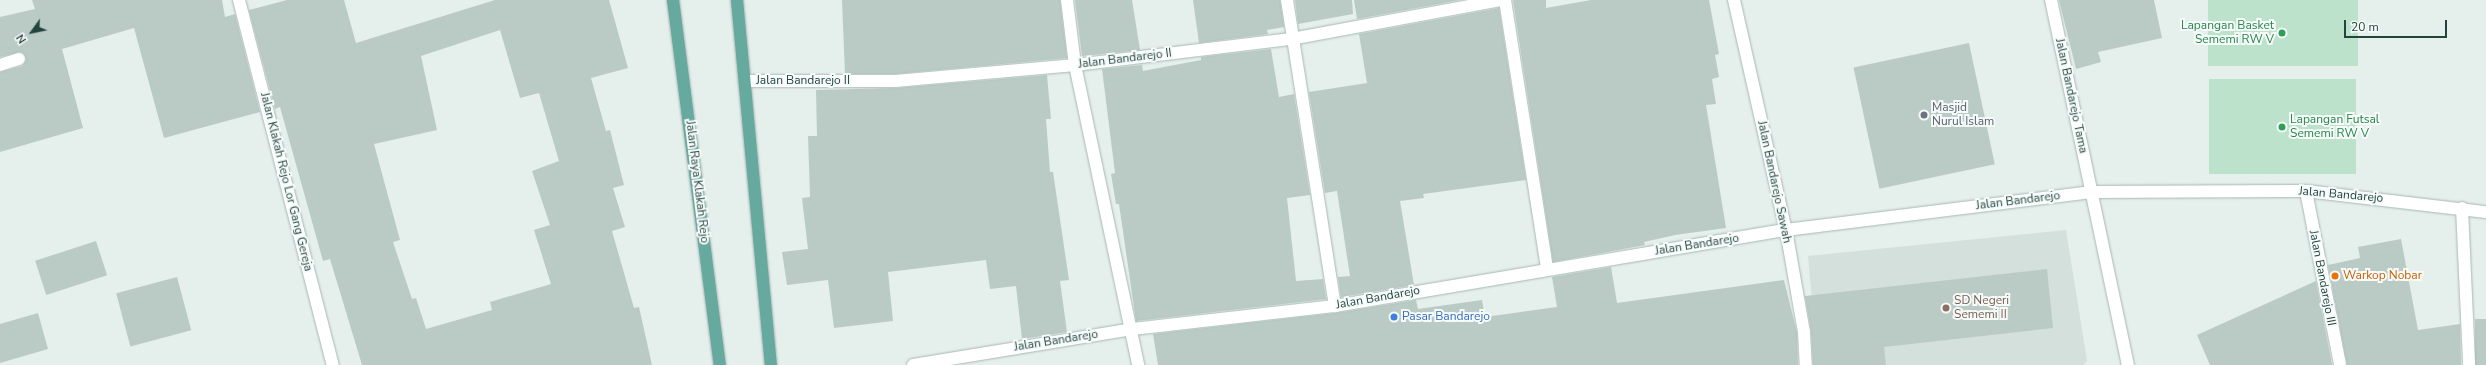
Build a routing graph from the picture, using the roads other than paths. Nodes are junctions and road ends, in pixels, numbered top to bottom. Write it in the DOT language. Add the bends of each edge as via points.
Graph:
graph roads {
  1 [pos="239,0"];
  2 [pos="673,0"];
  3 [pos="738,0"];
  4 [pos="1067,0"];
  5 [pos="1287,0"];
  6 [pos="1501,0"];
  7 [pos="1505,0"];
  8 [pos="1734,0"];
  9 [pos="2051,0"];
  10 [pos="1291,39"];
  11 [pos="19,59"];
  12 [pos="0,65"];
  13 [pos="1075,65"];
  14 [pos="746,81"];
  15 [pos="2306,191"];
  16 [pos="2092,192"];
  17 [pos="2462,208"];
  18 [pos="2486,212"];
  19 [pos="1786,230"];
  20 [pos="1547,269"];
  21 [pos="1335,306"];
  22 [pos="1132,329"];
  23 [pos="333,365"];
  24 [pos="720,365"];
  25 [pos="771,365"];
  26 [pos="913,365"];
  27 [pos="1138,365"];
  28 [pos="1806,365"];
  29 [pos="2128,365"];
  30 [pos="2340,365"];
  31 [pos="2469,365"];
  1 -- 23 [label="street, Jalan Klakah Rejo Lor Gang Gereja"];
  2 -- 24 [label="main road, Jalan Raya Klakah Rejo"];
  3 -- 14 [label="main road"];
  4 -- 13 [label="street"];
  5 -- 10 [label="street"];
  6 -- 10 [label="street, Jalan Bandarejo II"];
  7 -- 20 [label="street"];
  8 -- 19 [label="street, Jalan Bandarejo Sawah"];
  9 -- 16 [label="street, Jalan Bandarejo Tama"];
  10 -- 13 [label="street, Jalan Bandarejo II"];
  10 -- 21 [label="street"];
  11 -- 12 [label="street"];
  13 -- 14 [label="street, Jalan Bandarejo II" via="895,81"];
  13 -- 22 [label="street"];
  14 -- 25 [label="main road"];
  15 -- 16 [label="street, Jalan Bandarejo"];
  15 -- 17 [label="street, Jalan Bandarejo"];
  15 -- 30 [label="street, Jalan Bandarejo III"];
  16 -- 19 [label="street, Jalan Bandarejo"];
  16 -- 29 [label="street"];
  17 -- 18 [label="street, Jalan Bandarejo"];
  17 -- 31 [label="street"];
  19 -- 20 [label="street, Jalan Bandarejo"];
  19 -- 28 [label="street, Jalan Bandarejo Sawah" via="1804,332"];
  20 -- 21 [label="street, Jalan Bandarejo"];
  21 -- 22 [label="street, Jalan Bandarejo"];
  22 -- 26 [label="street, Jalan Bandarejo"];
  22 -- 27 [label="street"];
}
